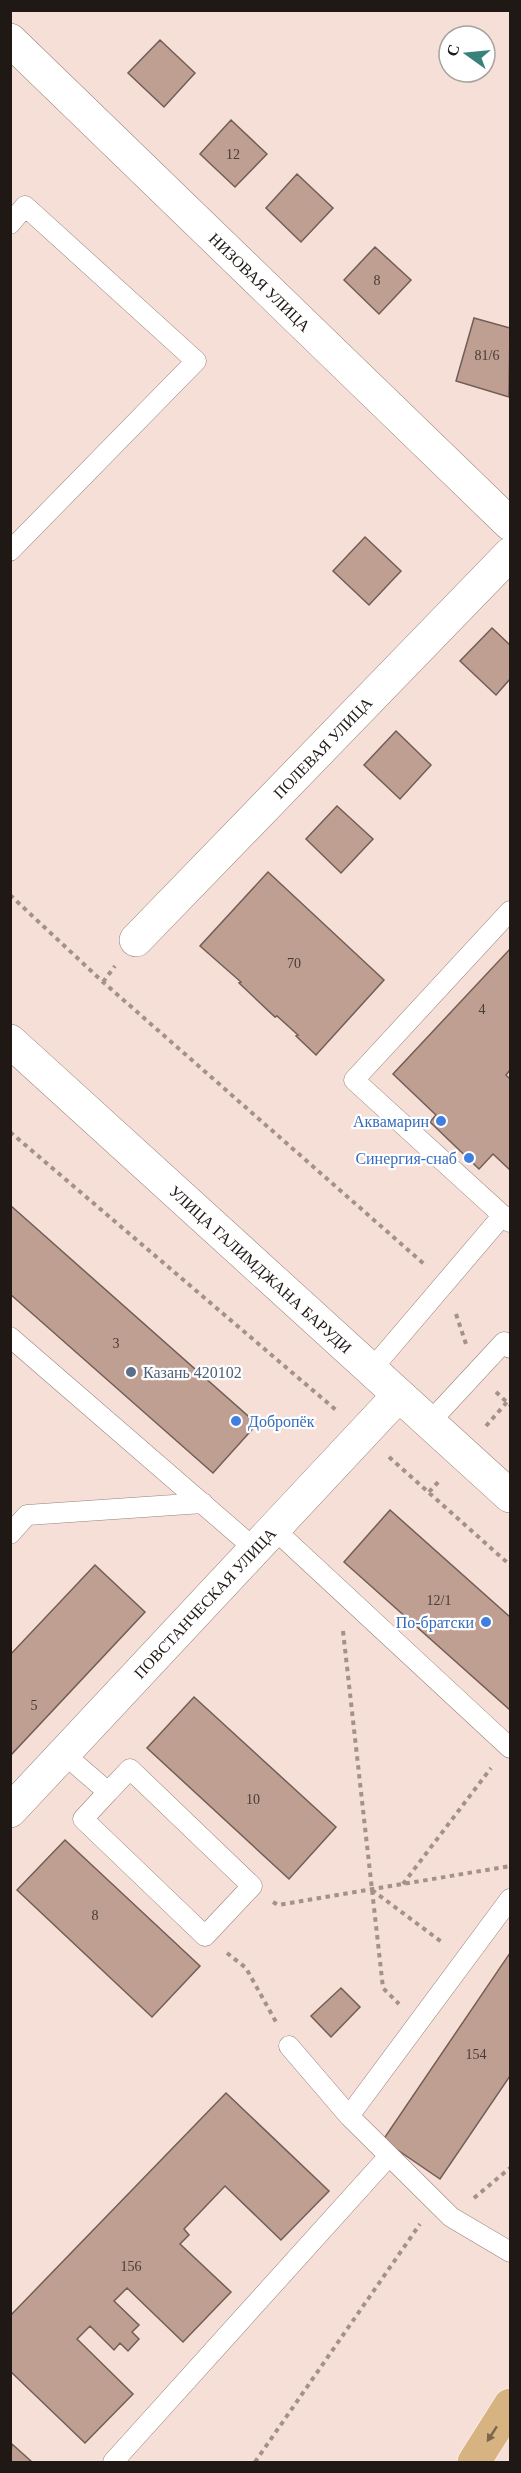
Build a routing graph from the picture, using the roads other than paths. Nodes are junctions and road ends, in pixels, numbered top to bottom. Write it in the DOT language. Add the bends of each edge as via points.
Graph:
graph roads {
  1 [pos="10,40"];
  2 [pos="10,224"];
  3 [pos="510,524"];
  4 [pos="10,551"];
  5 [pos="510,554"];
  6 [pos="510,911"];
  7 [pos="136,940"];
  8 [pos="10,1041"];
  9 [pos="507,1219"];
  10 [pos="10,1336"];
  11 [pos="510,1348"];
  12 [pos="371,1370"];
  13 [pos="398,1396"];
  14 [pos="429,1423"];
  15 [pos="510,1496"];
  16 [pos="203,1503"];
  17 [pos="10,1534"];
  18 [pos="265,1539"];
  19 [pos="509,1747"];
  20 [pos="64,1754"];
  21 [pos="108,1792"];
  22 [pos="10,1811"];
  23 [pos="510,1899"];
  24 [pos="289,2046"];
  25 [pos="349,2116"];
  26 [pos="389,2156"];
  27 [pos="510,2252"];
  28 [pos="510,2405"];
  29 [pos="113,2463"];
  30 [pos="474,2463"];
  1 -- 3 [label="street, НИЗОВАЯ УЛИЦА"];
  2 -- 4 [label="lane" via="25,206 196,361"];
  5 -- 7 [label="street, ПОЛЕВАЯ УЛИЦА"];
  6 -- 9 [label="lane" via="354,1080"];
  8 -- 12 [label="street, УЛИЦА ГАЛИМДЖАНА БАРУДИ"];
  9 -- 12 [label="lane"];
  10 -- 16 [label="lane"];
  11 -- 14 [label="lane" via="504,1342"];
  12 -- 13 [label="street, УЛИЦА ГАЛИМДЖАНА БАРУДИ"];
  13 -- 14 [label="street, УЛИЦА ГАЛИМДЖАНА БАРУДИ"];
  13 -- 18 [label="street, ПОВСТАНЧЕСКАЯ УЛИЦА"];
  14 -- 15 [label="street, УЛИЦА ГАЛИМДЖАНА БАРУДИ"];
  16 -- 17 [label="lane" via="27,1515"];
  16 -- 18 [label="lane"];
  18 -- 19 [label="lane" via="338,1588"];
  18 -- 20 [label="street, ПОВСТАНЧЕСКАЯ УЛИЦА"];
  20 -- 21 [label="lane"];
  20 -- 22 [label="street, ПОВСТАНЧЕСКАЯ УЛИЦА"];
  21 -- 21 [label="lane" via="83,1819 205,1936 252,1886 130,1769"];
  23 -- 25 [label="lane"];
  24 -- 25 [label="lane"];
  25 -- 26 [label="lane"];
  26 -- 27 [label="lane" via="450,2217"];
  26 -- 29 [label="lane"];
  28 -- 30 [label="main road, one-way"];
}
